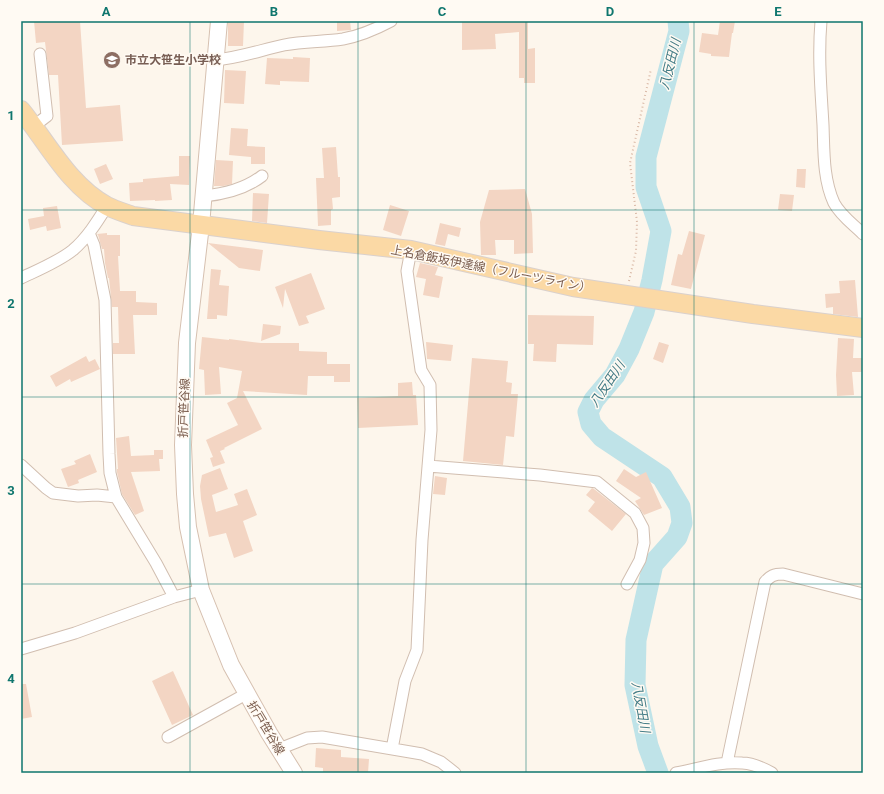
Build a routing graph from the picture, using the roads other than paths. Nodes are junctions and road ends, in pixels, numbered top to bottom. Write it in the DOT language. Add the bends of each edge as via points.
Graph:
graph roads {
  1 [pos="219,21"];
  2 [pos="391,21"];
  3 [pos="821,21"];
  4 [pos="40,54"];
  5 [pos="215,60"];
  6 [pos="21,110"];
  7 [pos="34,126"];
  8 [pos="262,176"];
  9 [pos="204,196"];
  10 [pos="107,206"];
  11 [pos="201,225"];
  12 [pos="89,233"];
  13 [pos="863,234"];
  14 [pos="411,250"];
  15 [pos="21,278"];
  16 [pos="863,328"];
  17 [pos="21,465"];
  18 [pos="428,466"];
  19 [pos="116,497"];
  20 [pos="627,584"];
  21 [pos="201,590"];
  22 [pos="863,594"];
  23 [pos="174,597"];
  24 [pos="21,650"];
  25 [pos="246,694"];
  26 [pos="168,737"];
  27 [pos="279,749"];
  28 [pos="392,749"];
  29 [pos="727,763"];
  30 [pos="294,773"];
  31 [pos="455,773"];
  32 [pos="676,773"];
  33 [pos="772,773"];
  1 -- 5 [label="main road, 折戸笹谷線"];
  2 -- 5 [label="street" via="356,36 284,45 232,59"];
  3 -- 13 [label="street" via="820,77 829,189 841,214"];
  4 -- 7 [label="street" via="47,116"];
  5 -- 9 [label="main road, 折戸笹谷線"];
  6 -- 7 [label="main road, 上名倉飯坂伊達線（フルーツライン）"];
  7 -- 10 [label="main road, 上名倉飯坂伊達線（フルーツライン）" via="74,180"];
  8 -- 9 [label="street" via="240,189"];
  9 -- 11 [label="main road, 折戸笹谷線"];
  10 -- 11 [label="main road, 上名倉飯坂伊達線（フルーツライン）" via="133,216"];
  10 -- 12 [label="street"];
  11 -- 14 [label="main road, 上名倉飯坂伊達線（フルーツライン）"];
  11 -- 21 [label="main road, 折戸笹谷線" via="187,344 183,445 188,527"];
  12 -- 15 [label="street" via="72,251"];
  12 -- 19 [label="street" via="94,245 105,300 110,473"];
  14 -- 16 [label="main road, 上名倉飯坂伊達線（フルーツライン）" via="573,287"];
  14 -- 18 [label="street" via="407,271 413,316 421,370 430,385 431,430"];
  17 -- 19 [label="street" via="54,493"];
  18 -- 20 [label="street" via="597,482 635,513 643,528 644,543 640,560"];
  18 -- 28 [label="street" via="417,650 404,681"];
  19 -- 23 [label="street"];
  21 -- 23 [label="street"];
  21 -- 25 [label="main road, 折戸笹谷線" via="231,665"];
  22 -- 29 [label="street" via="783,574 769,577 765,582"];
  23 -- 24 [label="street"];
  25 -- 26 [label="street"];
  25 -- 27 [label="main road, 折戸笹谷線"];
  27 -- 28 [label="street" via="307,738 322,737"];
  27 -- 30 [label="main road, 折戸笹谷線"];
  28 -- 31 [label="street" via="422,754 441,762"];
  29 -- 32 [label="street"];
  29 -- 33 [label="street" via="759,766"];
}
